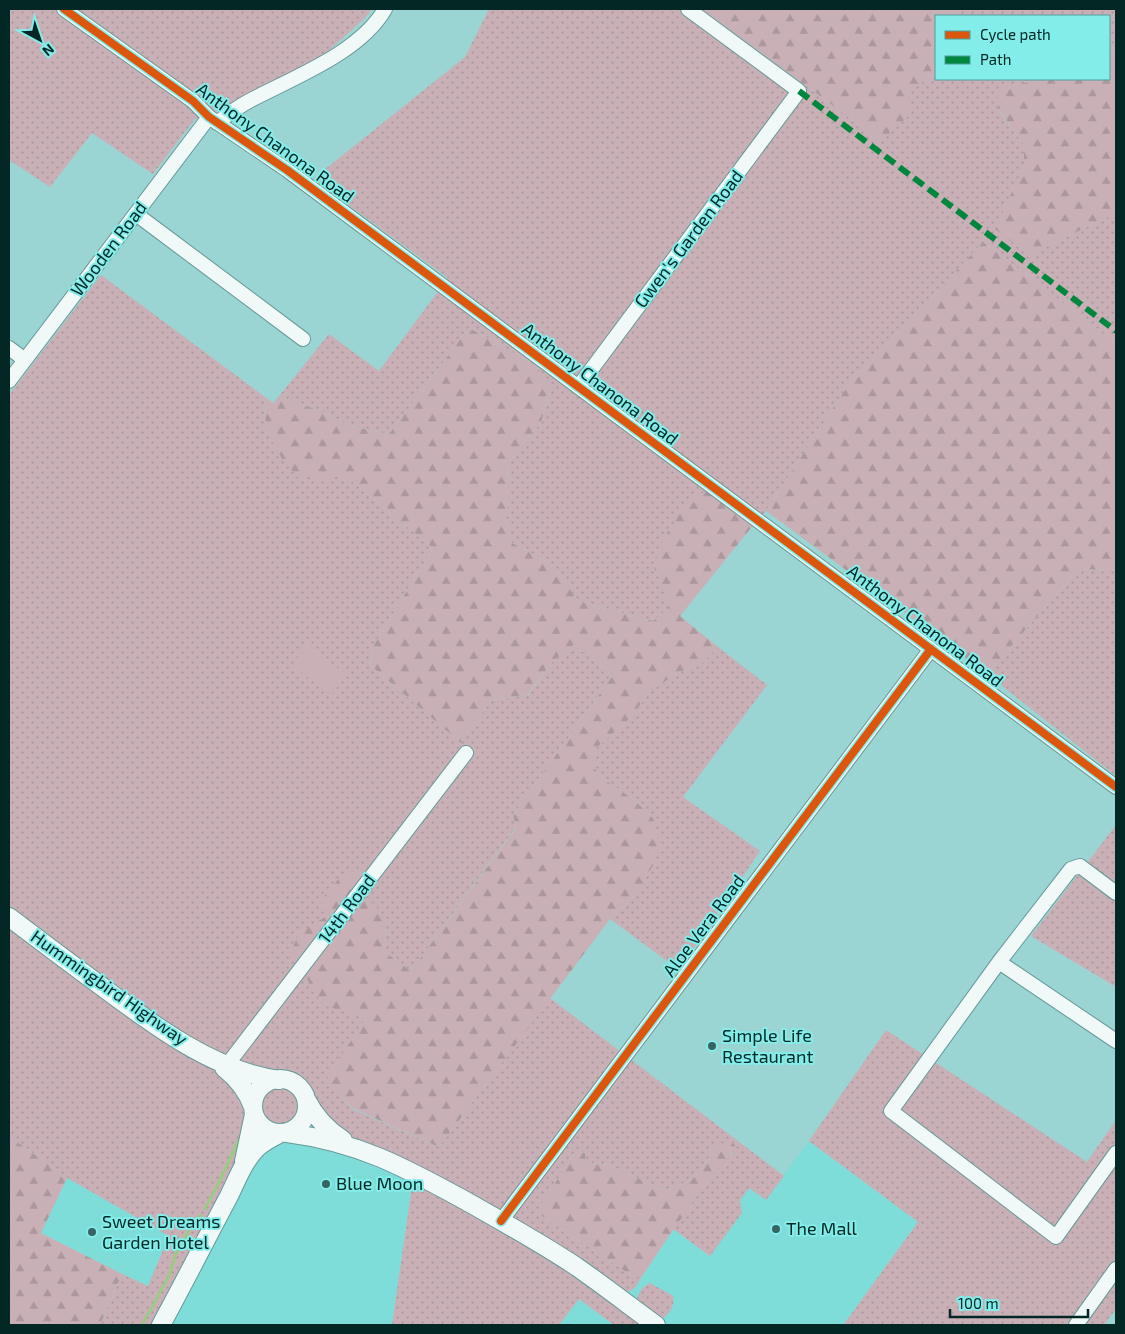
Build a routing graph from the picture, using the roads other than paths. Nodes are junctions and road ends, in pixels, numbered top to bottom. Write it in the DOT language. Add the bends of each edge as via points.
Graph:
graph roads {
  1 [pos="64,9"];
  2 [pos="385,9"];
  3 [pos="688,9"];
  4 [pos="213,120"];
  5 [pos="136,214"];
  6 [pos="302,339"];
  7 [pos="9,348"];
  8 [pos="25,360"];
  9 [pos="9,381"];
  10 [pos="579,386"];
  11 [pos="931,648"];
  12 [pos="466,753"];
  13 [pos="1116,787"];
  14 [pos="1116,893"];
  15 [pos="9,917"];
  16 [pos="999,962"];
  17 [pos="1116,1041"];
  18 [pos="210,1057"];
  19 [pos="227,1065"];
  20 [pos="279,1080"];
  21 [pos="306,1099"];
  22 [pos="254,1110"];
  23 [pos="284,1133"];
  24 [pos="355,1147"];
  25 [pos="1116,1153"];
  26 [pos="240,1173"];
  27 [pos="501,1221"];
  28 [pos="1116,1269"];
  29 [pos="161,1325"];
  30 [pos="656,1325"];
  31 [pos="1076,1325"];
  1 -- 4 [label="street, Anthony Chanona Road" via="193,101"];
  2 -- 4 [label="street, Wooden Road" via="369,28 331,59"];
  3 -- 10 [label="street, Gwen's Garden Road" via="799,91"];
  4 -- 5 [label="street, Wooden Road"];
  4 -- 10 [label="street, Anthony Chanona Road" via="287,170"];
  5 -- 6 [label="street"];
  5 -- 8 [label="street, Wooden Road"];
  7 -- 8 [label="street"];
  8 -- 9 [label="street, Wooden Road"];
  10 -- 11 [label="street, Anthony Chanona Road"];
  11 -- 13 [label="street, Anthony Chanona Road"];
  11 -- 27 [label="street, Aloe Vera Road"];
  12 -- 19 [label="street, 14th Road"];
  14 -- 16 [label="street" via="1080,866 1071,869"];
  15 -- 18 [label="main road, Hummingbird Highway" via="123,1002"];
  16 -- 17 [label="street"];
  16 -- 25 [label="street" via="892,1111 1056,1236"];
  18 -- 19 [label="main road, Hummingbird Highway"];
  18 -- 22 [label="main road, Hummingbird Highway" via="238,1080"];
  19 -- 20 [label="main road, Hummingbird Highway"];
  20 -- 21 [label="main road" via="296,1085"];
  20 -- 22 [label="main road" via="264,1085 254,1099"];
  21 -- 23 [label="main road" via="307,1107 301,1123"];
  21 -- 24 [label="main road" via="327,1129"];
  22 -- 23 [label="main road" via="264,1128"];
  22 -- 26 [label="main road"];
  23 -- 24 [label="main road"];
  23 -- 26 [label="main road" via="257,1148"];
  24 -- 27 [label="main road" via="404,1167"];
  26 -- 29 [label="main road"];
  27 -- 30 [label="main road" via="576,1267"];
  28 -- 31 [label="street"];
}
